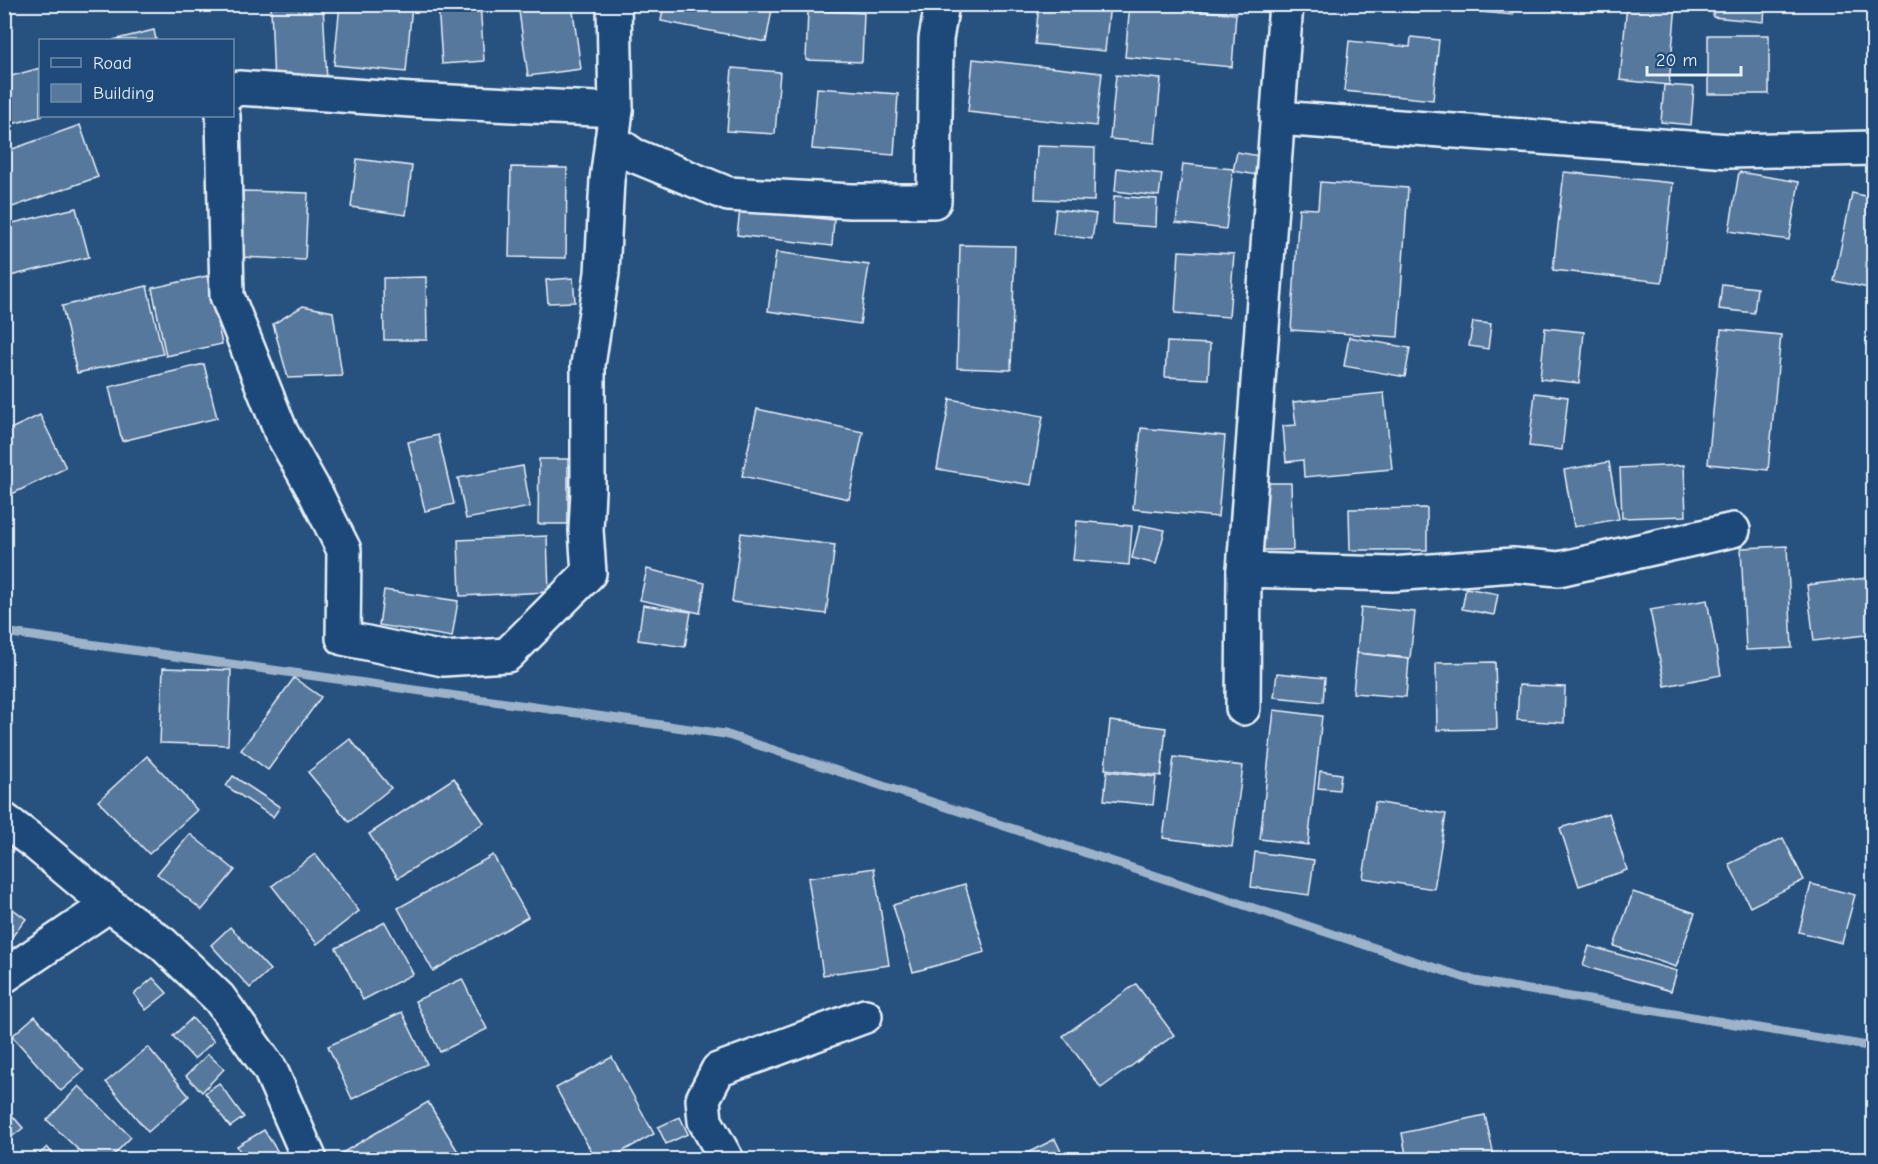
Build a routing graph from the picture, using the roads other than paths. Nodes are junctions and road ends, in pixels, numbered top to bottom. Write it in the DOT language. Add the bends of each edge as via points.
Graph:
graph roads {
  1 [pos="614,4"];
  2 [pos="942,4"];
  3 [pos="1286,4"];
  4 [pos="234,90"];
  5 [pos="223,117"];
  6 [pos="1277,118"];
  7 [pos="614,125"];
  8 [pos="1874,148"];
  9 [pos="1733,530"];
  10 [pos="1244,570"];
  11 [pos="1243,708"];
  12 [pos="4,820"];
  13 [pos="109,905"];
  14 [pos="4,976"];
  15 [pos="865,1016"];
  16 [pos="310,1160"];
  17 [pos="727,1160"];
  1 -- 7 [label="street"];
  2 -- 7 [label="street" via="936,39 934,201 728,194 633,155"];
  3 -- 6 [label="street"];
  4 -- 7 [label="street" via="411,100"];
  5 -- 7 [label="street" via="227,296 281,432 344,550 343,638 444,659 507,655 589,573 588,365 602,273"];
  6 -- 8 [label="street" via="1729,151"];
  6 -- 10 [label="street"];
  9 -- 10 [label="street" via="1558,569 1513,565 1392,574"];
  10 -- 11 [label="street"];
  12 -- 13 [label="street"];
  13 -- 14 [label="street"];
  13 -- 16 [label="street" via="163,944 219,998 270,1069"];
  15 -- 17 [label="street" via="718,1070 703,1099 705,1121"];
}
